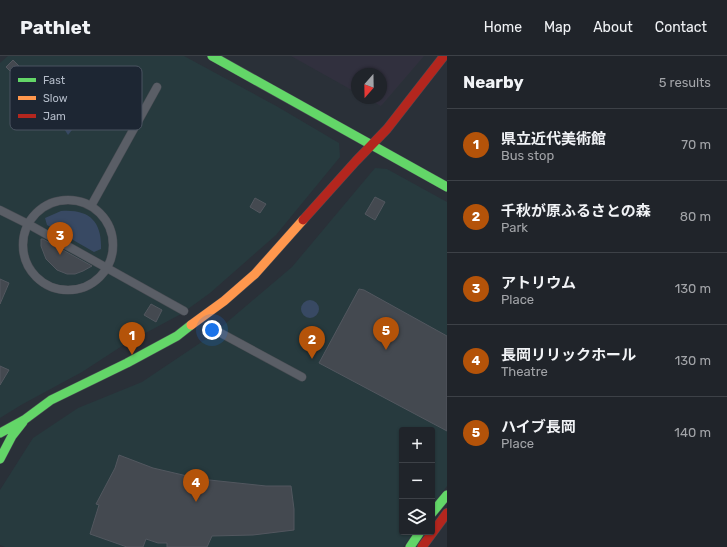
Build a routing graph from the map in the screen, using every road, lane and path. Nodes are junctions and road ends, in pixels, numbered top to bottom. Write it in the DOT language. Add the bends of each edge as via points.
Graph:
graph roads {
  1 [pos="212,56"];
  2 [pos="444,56"];
  3 [pos="157,87"];
  4 [pos="142,114"];
  5 [pos="133,130"];
  6 [pos="371,145"];
  7 [pos="447,187"];
  8 [pos="90,206"];
  9 [pos="0,210"];
  10 [pos="28,224"];
  11 [pos="107,268"];
  12 [pos="184,311"];
  13 [pos="217,331"];
  14 [pos="302,377"];
  15 [pos="24,420"];
  16 [pos="0,432"];
  17 [pos="0,458"];
  18 [pos="447,495"];
  19 [pos="435,509"];
  20 [pos="447,512"];
  21 [pos="447,524"];
  22 [pos="418,535"];
  23 [pos="410,547"];
  24 [pos="422,547"];
  25 [pos="430,547"];
  1 -- 6 [label="street"];
  2 -- 6 [label="street" via="387,129"];
  3 -- 4 [label="street"];
  5 -- 8 [label="street"];
  6 -- 7 [label="street"];
  6 -- 15 [label="street" via="255,274 224,301 177,336 51,400"];
  8 -- 10 [label="street" via="59,200 34,214"];
  8 -- 11 [label="street" via="104,219 111,234 111,254"];
  9 -- 10 [label="street"];
  10 -- 11 [label="street"];
  10 -- 11 [label="street" via="22,246 24,256 36,276 45,283 56,288 78,288 99,278"];
  11 -- 12 [label="street"];
  13 -- 14 [label="street"];
  15 -- 16 [label="street"];
  15 -- 17 [label="street"];
  18 -- 19 [label="street"];
  20 -- 24 [label="street"];
  21 -- 25 [label="street"];
  22 -- 23 [label="street"];
}
